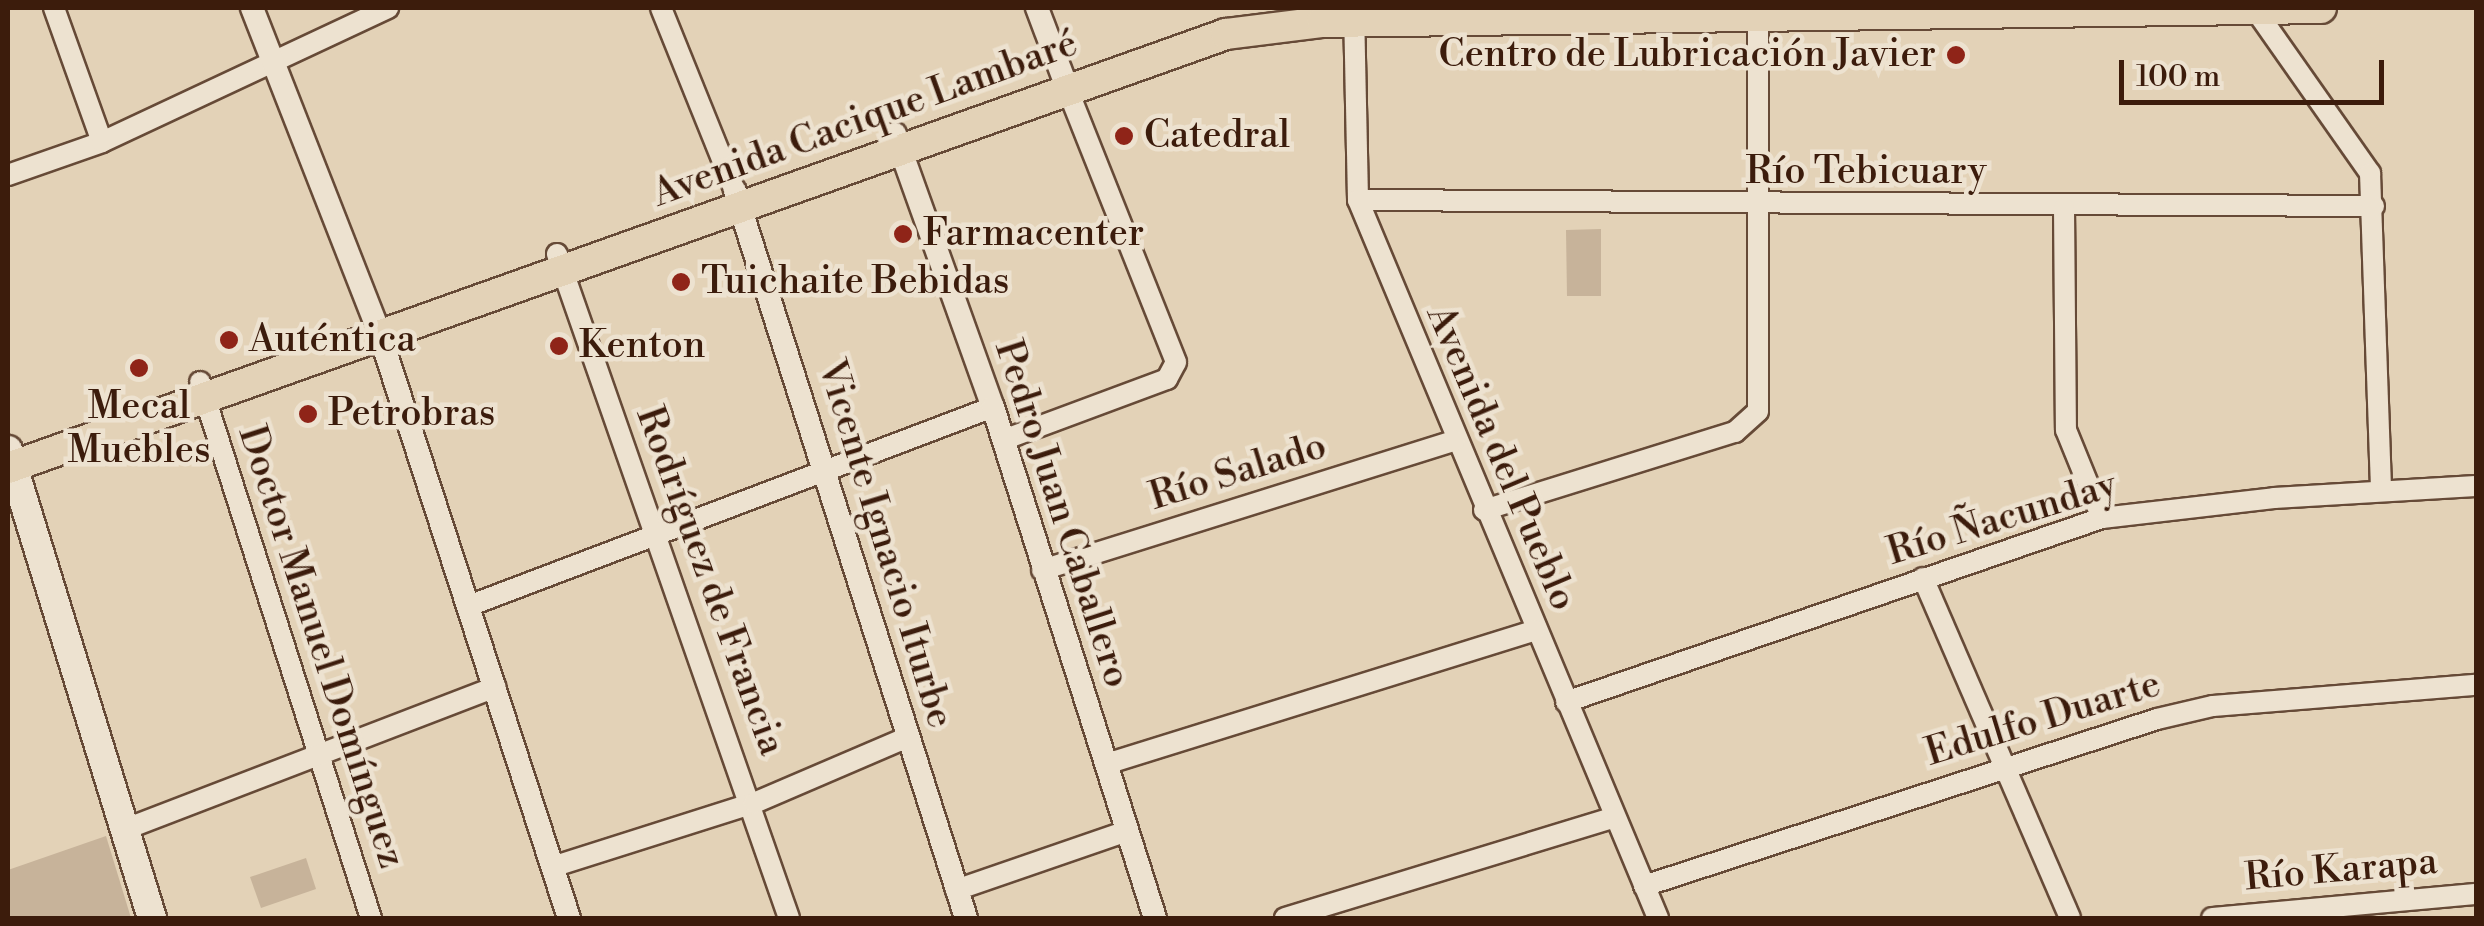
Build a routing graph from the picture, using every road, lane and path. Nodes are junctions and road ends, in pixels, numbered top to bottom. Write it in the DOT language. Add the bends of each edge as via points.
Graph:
graph roads {
  1 [pos="54,8"];
  2 [pos="252,8"];
  3 [pos="388,8"];
  4 [pos="660,8"];
  5 [pos="1038,8"];
  6 [pos="1312,8"];
  7 [pos="2321,8"];
  8 [pos="2240,10"];
  9 [pos="2025,11"];
  10 [pos="1758,12"];
  11 [pos="1877,12"];
  12 [pos="1354,14"];
  13 [pos="272,61"];
  14 [pos="1065,82"];
  15 [pos="102,142"];
  16 [pos="898,142"];
  17 [pos="8,175"];
  18 [pos="737,199"];
  19 [pos="1358,200"];
  20 [pos="2374,206"];
  21 [pos="1759,208"];
  22 [pos="2064,208"];
  23 [pos="559,262"];
  24 [pos="375,328"];
  25 [pos="203,389"];
  26 [pos="993,407"];
  27 [pos="1003,440"];
  28 [pos="1454,441"];
  29 [pos="9,456"];
  30 [pos="830,474"];
  31 [pos="2476,486"];
  32 [pos="2381,489"];
  33 [pos="1484,510"];
  34 [pos="2102,518"];
  35 [pos="653,538"];
  36 [pos="1042,570"];
  37 [pos="1923,578"];
  38 [pos="471,606"];
  39 [pos="1535,630"];
  40 [pos="2476,684"];
  41 [pos="496,687"];
  42 [pos="1566,702"];
  43 [pos="908,738"];
  44 [pos="315,755"];
  45 [pos="1106,764"];
  46 [pos="2004,764"];
  47 [pos="754,803"];
  48 [pos="1615,817"];
  49 [pos="124,830"];
  50 [pos="1127,831"];
  51 [pos="552,866"];
  52 [pos="1644,886"];
  53 [pos="956,890"];
  54 [pos="2476,894"];
  55 [pos="152,918"];
  56 [pos="371,918"];
  57 [pos="569,918"];
  58 [pos="789,918"];
  59 [pos="966,918"];
  60 [pos="1155,918"];
  61 [pos="1285,918"];
  62 [pos="1658,918"];
  63 [pos="2070,918"];
  64 [pos="2212,918"];
  1 -- 15 [label="street"];
  2 -- 13 [label="street"];
  3 -- 13 [label="street"];
  4 -- 18 [label="street"];
  5 -- 14 [label="street"];
  6 -- 14 [label="main road, Avenida Cacique Lambaré" via="1222,20"];
  7 -- 8 [label="main road, Avenida Cacique Lambaré"];
  8 -- 9 [label="main road, Avenida Cacique Lambaré"];
  8 -- 20 [label="street" via="2363,158"];
  9 -- 11 [label="main road, Avenida Cacique Lambaré"];
  10 -- 11 [label="main road, Avenida Cacique Lambaré"];
  10 -- 12 [label="main road, Avenida Cacique Lambaré"];
  10 -- 21 [label="street"];
  12 -- 14 [label="main road, Avenida Cacique Lambaré" via="1226,34"];
  12 -- 19 [label="street, Avenida del Pueblo"];
  13 -- 15 [label="street"];
  13 -- 24 [label="street"];
  14 -- 16 [label="main road, Avenida Cacique Lambaré"];
  14 -- 27 [label="street" via="1176,362 1167,379"];
  15 -- 17 [label="street"];
  16 -- 18 [label="main road, Avenida Cacique Lambaré"];
  16 -- 26 [label="street, Pedro Juan Caballero"];
  18 -- 23 [label="main road, Avenida Cacique Lambaré"];
  18 -- 30 [label="street, Vicente Ignacio Iturbe"];
  19 -- 21 [label="street, Río Tebicuary"];
  19 -- 28 [label="street, Avenida del Pueblo"];
  20 -- 22 [label="street, Río Tebicuary"];
  20 -- 32 [label="street"];
  21 -- 22 [label="street, Río Tebicuary"];
  21 -- 33 [label="street" via="1758,411 1750,422"];
  22 -- 34 [label="street" via="2066,430"];
  23 -- 24 [label="main road, Avenida Cacique Lambaré"];
  23 -- 35 [label="street, Rodríguez de Francia"];
  24 -- 25 [label="main road, Avenida Cacique Lambaré"];
  24 -- 38 [label="street"];
  25 -- 29 [label="main road, Avenida Cacique Lambaré"];
  25 -- 44 [label="street, Doctor Manuel Domínguez"];
  26 -- 27 [label="street, Pedro Juan Caballero"];
  26 -- 30 [label="street"];
  27 -- 36 [label="street, Pedro Juan Caballero"];
  28 -- 33 [label="street, Avenida del Pueblo"];
  28 -- 36 [label="street, Río Salado"];
  29 -- 49 [label="main road"];
  30 -- 35 [label="street"];
  30 -- 43 [label="street, Vicente Ignacio Iturbe"];
  31 -- 32 [label="street, Río Ñacunday"];
  32 -- 34 [label="street, Río Ñacunday"];
  33 -- 39 [label="street, Avenida del Pueblo"];
  34 -- 37 [label="street, Río Ñacunday"];
  35 -- 38 [label="street"];
  35 -- 47 [label="street, Rodríguez de Francia"];
  36 -- 45 [label="street, Pedro Juan Caballero"];
  37 -- 42 [label="street, Río Ñacunday"];
  37 -- 46 [label="street"];
  38 -- 41 [label="street"];
  39 -- 42 [label="street, Avenida del Pueblo"];
  39 -- 45 [label="street"];
  40 -- 46 [label="street, Edulfo Duarte" via="2214,706"];
  41 -- 44 [label="street"];
  41 -- 51 [label="street"];
  42 -- 48 [label="street, Avenida del Pueblo"];
  43 -- 47 [label="street"];
  43 -- 53 [label="street, Vicente Ignacio Iturbe"];
  44 -- 49 [label="street"];
  44 -- 56 [label="street, Doctor Manuel Domínguez"];
  45 -- 50 [label="street, Pedro Juan Caballero"];
  46 -- 52 [label="street, Edulfo Duarte"];
  46 -- 63 [label="street"];
  47 -- 51 [label="street"];
  47 -- 58 [label="street, Rodríguez de Francia"];
  48 -- 52 [label="street, Avenida del Pueblo"];
  48 -- 61 [label="street"];
  49 -- 55 [label="main road"];
  50 -- 53 [label="street"];
  50 -- 60 [label="street, Pedro Juan Caballero"];
  51 -- 57 [label="street"];
  52 -- 62 [label="street, Avenida del Pueblo"];
  53 -- 59 [label="street, Vicente Ignacio Iturbe"];
  54 -- 64 [label="street, Río Karapa"];
}
